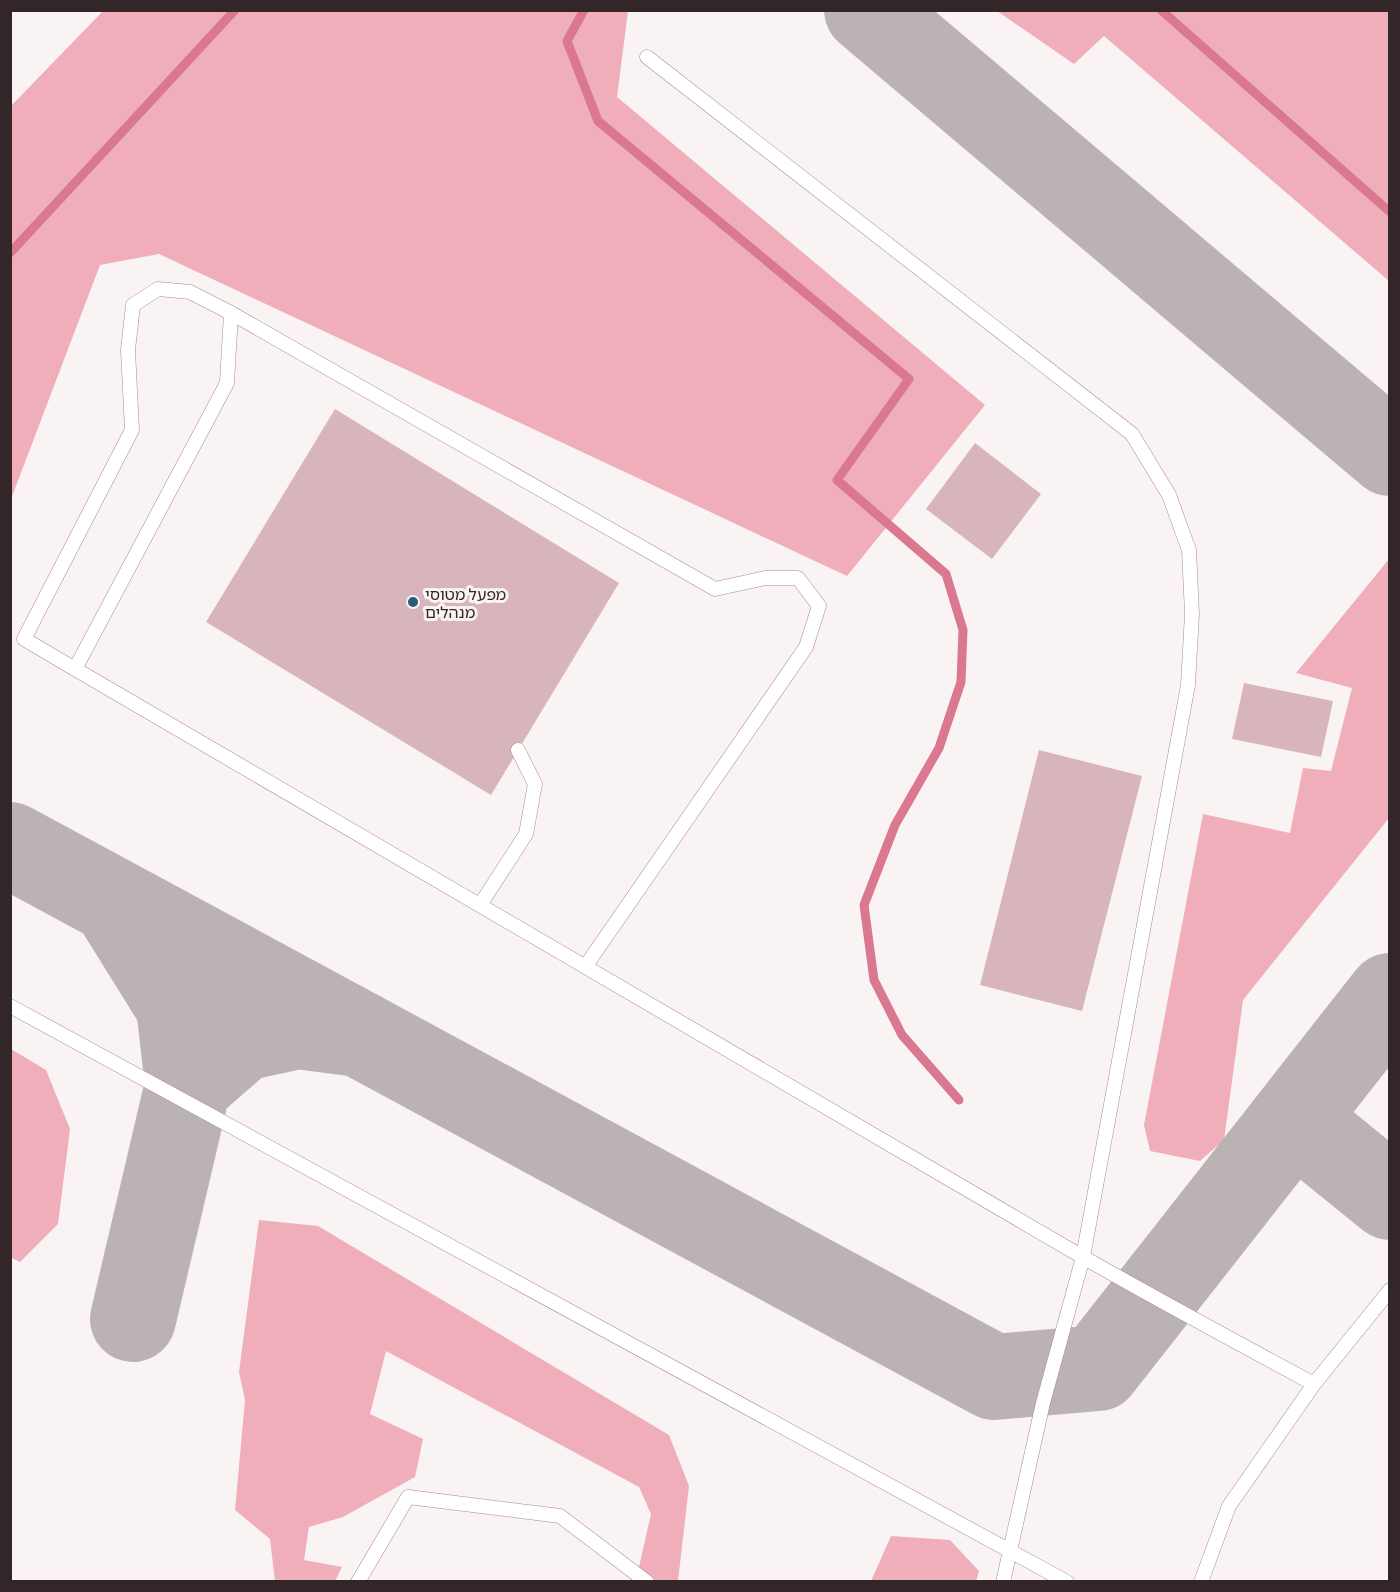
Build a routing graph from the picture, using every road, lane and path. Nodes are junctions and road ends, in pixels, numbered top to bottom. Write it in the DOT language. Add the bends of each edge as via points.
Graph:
graph roads {
  1 [pos="646,57"];
  2 [pos="231,313"];
  3 [pos="75,669"];
  4 [pos="518,750"];
  5 [pos="480,905"];
  6 [pos="585,967"];
  7 [pos="10,1006"];
  8 [pos="1083,1257"];
  9 [pos="1389,1290"];
  10 [pos="1314,1384"];
  11 [pos="1010,1550"];
  12 [pos="358,1581"];
  13 [pos="647,1581"];
  14 [pos="1003,1581"];
  15 [pos="1067,1581"];
  16 [pos="1201,1581"];
  1 -- 8 [label="lane" via="1132,434 1169,495 1189,550 1192,614 1188,685"];
  2 -- 3 [label="lane" via="227,383"];
  2 -- 3 [label="lane" via="190,292 158,289 133,305 128,350 132,430 24,639"];
  2 -- 6 [label="lane" via="715,589 765,579 798,578 819,606 806,647"];
  3 -- 5 [label="lane"];
  4 -- 5 [label="lane" via="535,784 526,834"];
  5 -- 6 [label="lane"];
  6 -- 8 [label="lane"];
  7 -- 11 [label="lane"];
  8 -- 10 [label="lane"];
  8 -- 11 [label="lane" via="1043,1402"];
  9 -- 10 [label="lane"];
  10 -- 16 [label="lane" via="1229,1506"];
  11 -- 14 [label="lane"];
  11 -- 15 [label="lane"];
  12 -- 13 [label="lane" via="408,1497 560,1516"];
}
